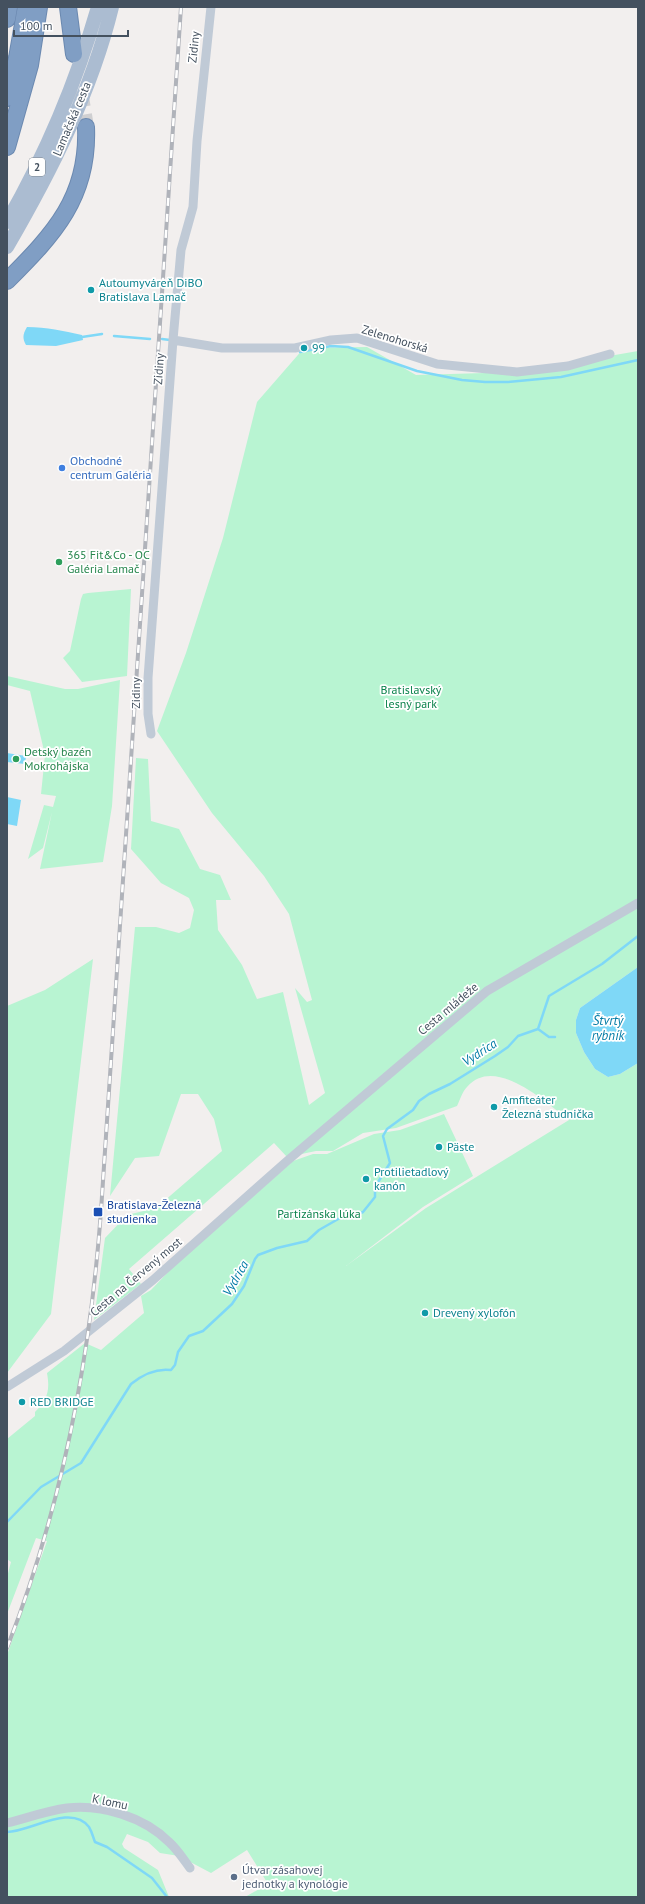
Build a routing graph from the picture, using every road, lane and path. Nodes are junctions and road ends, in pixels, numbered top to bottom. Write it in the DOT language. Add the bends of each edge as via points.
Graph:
graph roads {
  1 [pos="9,7"];
  2 [pos="26,7"];
  3 [pos="68,7"];
  4 [pos="98,7"];
  5 [pos="112,7"];
  6 [pos="211,7"];
  7 [pos="41,10"];
  8 [pos="7,19"];
  9 [pos="74,54"];
  10 [pos="7,98"];
  11 [pos="86,127"];
  12 [pos="7,147"];
  13 [pos="7,222"];
  14 [pos="7,247"];
  15 [pos="7,281"];
  16 [pos="173,340"];
  17 [pos="610,354"];
  18 [pos="151,734"];
  19 [pos="638,903"];
  20 [pos="291,1158"];
  21 [pos="7,1387"];
  22 [pos="7,1824"];
  23 [pos="190,1868"];
  1 -- 8 [label="highway"];
  2 -- 10 [label="highway"];
  3 -- 9 [label="highway"];
  4 -- 13 [label="main road, Lamačská cesta / 2" via="88,43 58,124"];
  5 -- 14 [label="main road, Lamačská cesta / 2" via="75,116 46,177"];
  6 -- 16 [label="street, Zidiny" via="192,207 181,250"];
  7 -- 12 [label="highway" via="26,81"];
  11 -- 15 [label="highway" via="85,162 72,203 53,233"];
  16 -- 17 [label="street, Zelenohorská" via="222,348 295,348 331,340 357,338 437,364 517,372 568,366"];
  16 -- 18 [label="street, Zidiny" via="148,678"];
  19 -- 20 [label="street, Cesta mládeže" via="487,991"];
  20 -- 21 [label="street, Cesta na Červený most" via="121,1307 64,1351"];
  22 -- 23 [label="street, K lomu" via="67,1808 120,1814 159,1833 171,1843"];
}
